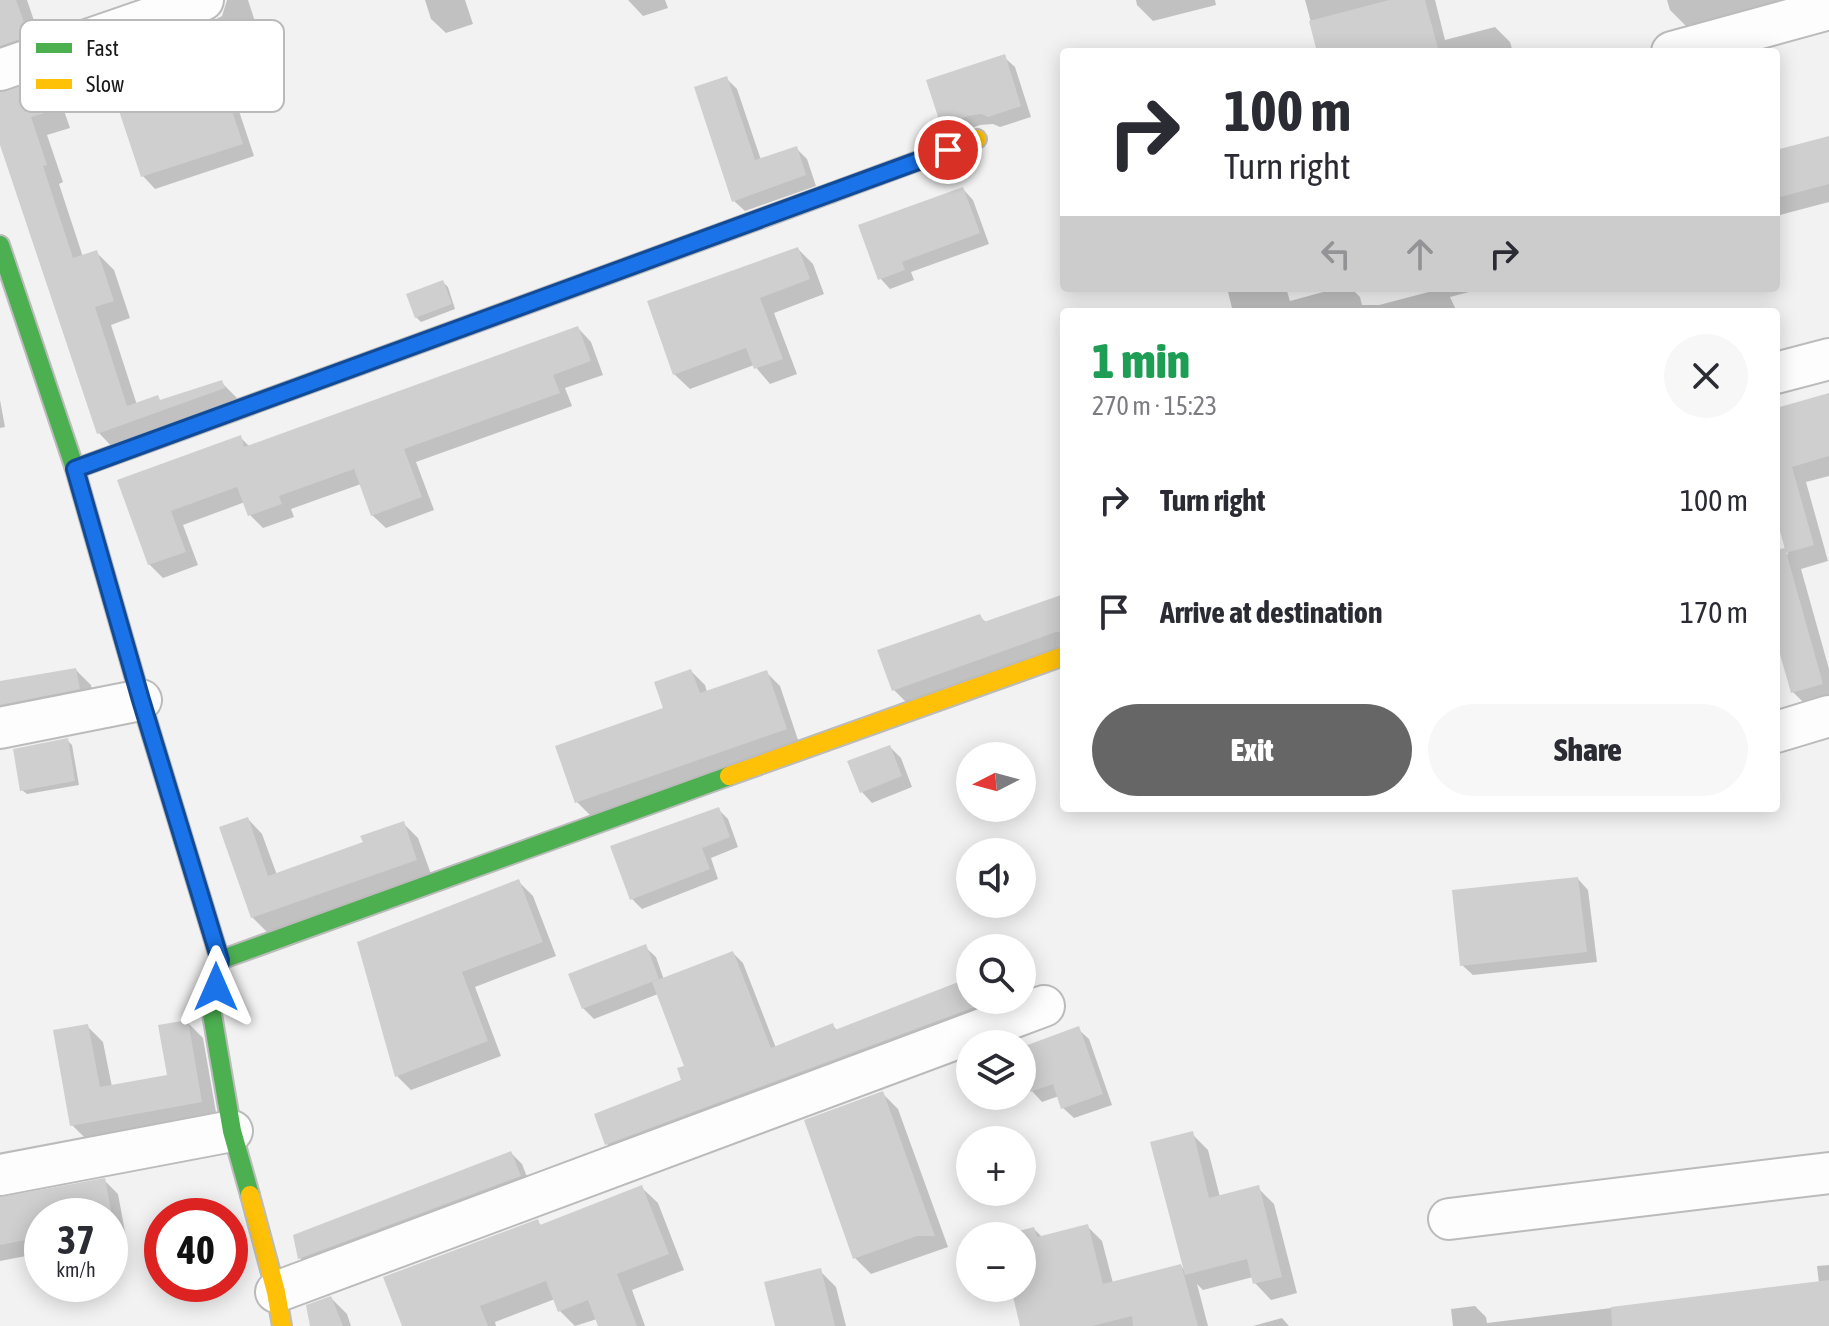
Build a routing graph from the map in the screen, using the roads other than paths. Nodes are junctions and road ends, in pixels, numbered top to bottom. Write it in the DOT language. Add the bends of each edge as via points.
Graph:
graph roads {
  1 [pos="203,0"];
  2 [pos="1829,9"];
  3 [pos="145,20"];
  4 [pos="1687,48"];
  5 [pos="20,63"];
  6 [pos="0,70"];
  7 [pos="977,139"];
  8 [pos="0,245"];
  9 [pos="10,308"];
  10 [pos="1829,359"];
  11 [pos="1780,372"];
  12 [pos="75,469"];
  13 [pos="1060,657"];
  14 [pos="141,700"];
  15 [pos="1829,716"];
  16 [pos="0,728"];
  17 [pos="1780,731"];
  18 [pos="220,960"];
  19 [pos="1044,1006"];
  20 [pos="232,1131"];
  21 [pos="1829,1173"];
  22 [pos="0,1175"];
  23 [pos="1449,1219"];
  24 [pos="279,1309"];
  1 -- 3 [label="street"];
  2 -- 4 [label="street"];
  5 -- 6 [label="street"];
  7 -- 12 [label="street"];
  8 -- 9 [label="street"];
  9 -- 12 [label="street"];
  10 -- 11 [label="street"];
  12 -- 14 [label="street"];
  13 -- 18 [label="street"];
  14 -- 16 [label="street"];
  14 -- 18 [label="street"];
  15 -- 17 [label="street"];
  18 -- 20 [label="street" via="212,1014"];
  19 -- 24 [label="street"];
  20 -- 22 [label="street"];
  20 -- 24 [label="street"];
  21 -- 23 [label="street"];
}
